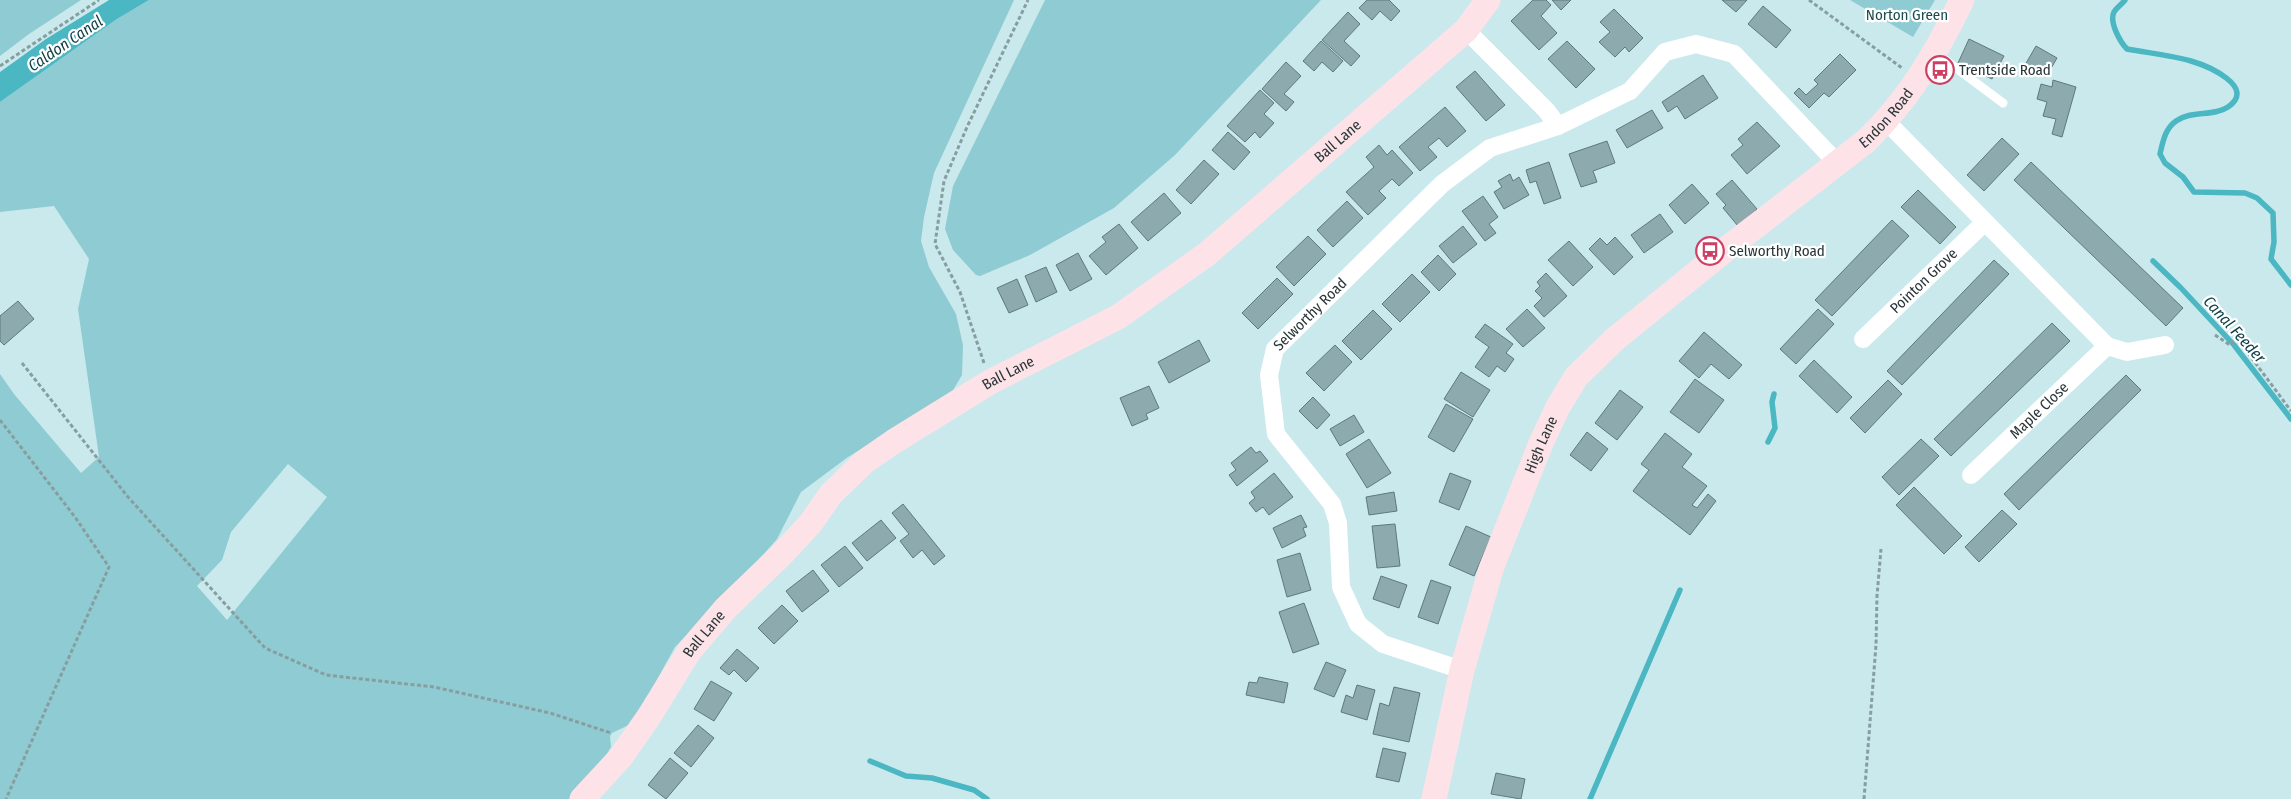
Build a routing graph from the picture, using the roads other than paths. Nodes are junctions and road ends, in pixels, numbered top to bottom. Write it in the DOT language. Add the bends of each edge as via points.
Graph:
graph roads {
  1 [pos="1488,0"];
  2 [pos="1962,0"];
  3 [pos="1466,30"];
  4 [pos="1936,53"];
  5 [pos="2004,102"];
  6 [pos="1886,121"];
  7 [pos="1558,126"];
  8 [pos="1838,164"];
  9 [pos="1802,190"];
  10 [pos="1984,223"];
  11 [pos="1863,339"];
  12 [pos="2165,345"];
  13 [pos="2107,346"];
  14 [pos="1971,475"];
  15 [pos="1462,670"];
  16 [pos="582,799"];
  17 [pos="1434,799"];
  1 -- 3 [label="street, Ball Lane"];
  2 -- 4 [label="street, Endon Road"];
  3 -- 7 [label="street"];
  3 -- 16 [label="street, Ball Lane" via="1207,254 1118,317 990,382 864,462 690,650 620,758"];
  4 -- 5 [label="lane"];
  4 -- 6 [label="street, Endon Road"];
  6 -- 8 [label="street, Endon Road"];
  6 -- 10 [label="street"];
  7 -- 8 [label="street, Selworthy Road" via="1630,91 1665,52 1696,44 1734,54"];
  7 -- 15 [label="street, Selworthy Road" via="1490,148 1442,184 1275,349 1268,375 1276,434 1332,504 1338,523 1341,587 1358,624 1383,644"];
  8 -- 9 [label="street, Endon Road"];
  9 -- 15 [label="street, High Lane" via="1616,339 1576,378 1558,407 1519,494 1491,569"];
  10 -- 11 [label="street, Pointon Grove"];
  10 -- 13 [label="street"];
  12 -- 13 [label="street" via="2127,352"];
  13 -- 14 [label="street, Maple Close"];
  15 -- 17 [label="street, High Lane"];
}
